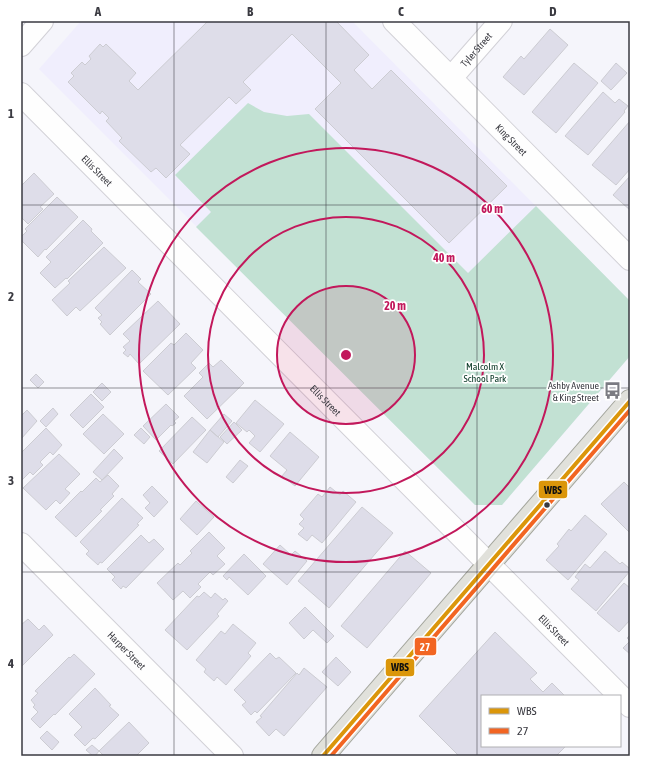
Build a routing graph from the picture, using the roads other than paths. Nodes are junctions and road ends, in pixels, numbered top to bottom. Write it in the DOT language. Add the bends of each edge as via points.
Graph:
graph roads {
  1 [pos="42,21"];
  2 [pos="394,21"];
  3 [pos="501,21"];
  4 [pos="21,46"];
  5 [pos="451,78"];
  6 [pos="21,94"];
  7 [pos="630,259"];
  8 [pos="630,401"];
  9 [pos="21,544"];
  10 [pos="489,565"];
  11 [pos="619,695"];
  12 [pos="621,697"];
  13 [pos="630,706"];
  14 [pos="232,756"];
  15 [pos="323,756"];
  1 -- 4 [label="street"];
  2 -- 5 [label="street, King Street"];
  3 -- 5 [label="street, Tyler Street"];
  5 -- 7 [label="street, King Street"];
  6 -- 10 [label="street, Ellis Street"];
  8 -- 10 [label="main road"];
  9 -- 14 [label="street, Harper Street"];
  10 -- 11 [label="street, Ellis Street"];
  10 -- 15 [label="main road"];
  12 -- 13 [label="street, Ellis Street"];
}
